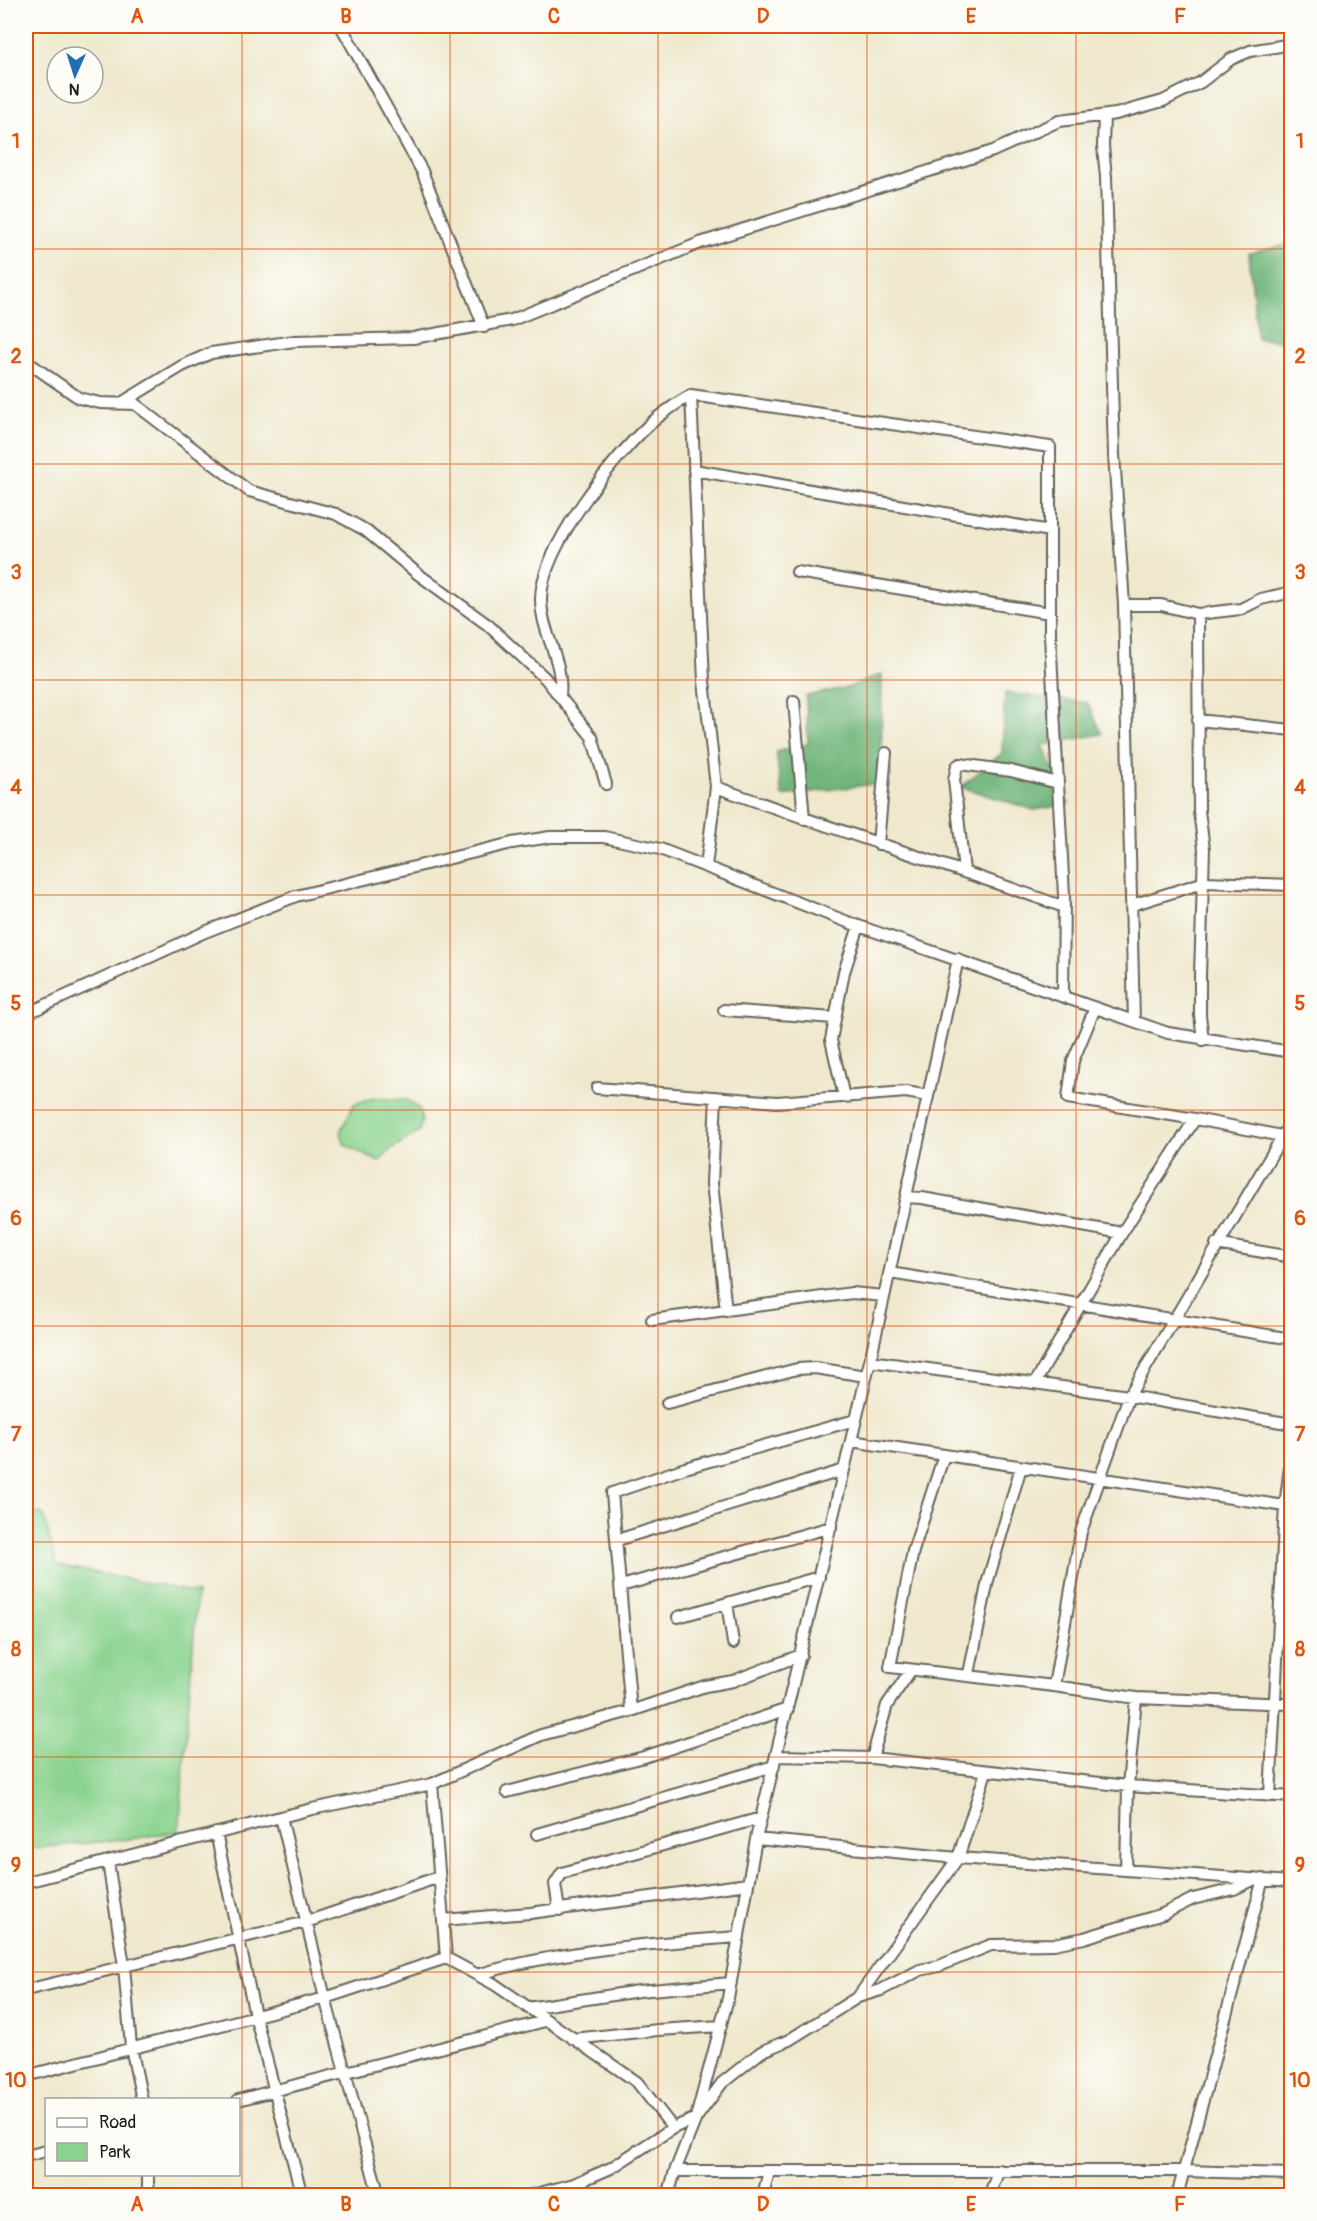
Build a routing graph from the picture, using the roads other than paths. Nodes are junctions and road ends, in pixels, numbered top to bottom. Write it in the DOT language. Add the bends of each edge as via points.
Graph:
graph roads {
  1 [pos="341,26"];
  2 [pos="1292,44"];
  3 [pos="1104,116"];
  4 [pos="484,327"];
  5 [pos="26,361"];
  6 [pos="691,395"];
  7 [pos="123,402"];
  8 [pos="694,470"];
  9 [pos="1050,531"];
  10 [pos="797,572"];
  11 [pos="1292,592"];
  12 [pos="1124,605"];
  13 [pos="1050,613"];
  14 [pos="1198,614"];
  15 [pos="560,695"];
  16 [pos="794,701"];
  17 [pos="1198,720"];
  18 [pos="1292,730"];
  19 [pos="886,753"];
  20 [pos="1058,783"];
  21 [pos="606,784"];
  22 [pos="716,787"];
  23 [pos="804,819"];
  24 [pos="878,844"];
  25 [pos="706,866"];
  26 [pos="964,871"];
  27 [pos="1205,882"];
  28 [pos="1292,885"];
  29 [pos="1132,905"];
  30 [pos="1064,908"];
  31 [pos="859,926"];
  32 [pos="958,959"];
  33 [pos="1063,996"];
  34 [pos="1095,1008"];
  35 [pos="724,1010"];
  36 [pos="26,1014"];
  37 [pos="834,1018"];
  38 [pos="1134,1021"];
  39 [pos="1203,1040"];
  40 [pos="1292,1052"];
  41 [pos="597,1088"];
  42 [pos="928,1096"];
  43 [pos="716,1097"];
  44 [pos="844,1097"];
  45 [pos="1195,1119"];
  46 [pos="1292,1120"];
  47 [pos="1286,1138"];
  48 [pos="906,1197"];
  49 [pos="1122,1233"];
  50 [pos="1216,1245"];
  51 [pos="1292,1257"];
  52 [pos="890,1273"];
  53 [pos="884,1296"];
  54 [pos="1081,1305"];
  55 [pos="726,1311"];
  56 [pos="1172,1319"];
  57 [pos="652,1320"];
  58 [pos="1292,1340"];
  59 [pos="870,1361"];
  60 [pos="866,1376"];
  61 [pos="1035,1383"];
  62 [pos="1129,1396"];
  63 [pos="667,1403"];
  64 [pos="855,1420"];
  65 [pos="1292,1424"];
  66 [pos="851,1441"];
  67 [pos="1292,1452"];
  68 [pos="944,1455"];
  69 [pos="1021,1467"];
  70 [pos="844,1470"];
  71 [pos="1099,1479"];
  72 [pos="1285,1506"];
  73 [pos="831,1527"];
  74 [pos="617,1540"];
  75 [pos="819,1577"];
  76 [pos="621,1587"];
  77 [pos="727,1603"];
  78 [pos="678,1617"];
  79 [pos="733,1643"];
  80 [pos="801,1655"];
  81 [pos="911,1670"];
  82 [pos="969,1674"];
  83 [pos="1053,1686"];
  84 [pos="1136,1698"];
  85 [pos="1274,1703"];
  86 [pos="1292,1704"];
  87 [pos="788,1709"];
  88 [pos="631,1711"];
  89 [pos="872,1758"];
  90 [pos="776,1761"];
  91 [pos="986,1772"];
  92 [pos="432,1784"];
  93 [pos="1128,1786"];
  94 [pos="507,1792"];
  95 [pos="1270,1796"];
  96 [pos="1292,1797"];
  97 [pos="281,1817"];
  98 [pos="761,1818"];
  99 [pos="216,1833"];
  100 [pos="537,1834"];
  101 [pos="756,1839"];
  102 [pos="958,1858"];
  103 [pos="108,1862"];
  104 [pos="1126,1870"];
  105 [pos="439,1877"];
  106 [pos="1259,1879"];
  107 [pos="26,1882"];
  108 [pos="1292,1882"];
  109 [pos="748,1884"];
  110 [pos="559,1910"];
  111 [pos="443,1920"];
  112 [pos="306,1922"];
  113 [pos="738,1937"];
  114 [pos="239,1938"];
  115 [pos="446,1958"];
  116 [pos="124,1966"];
  117 [pos="477,1975"];
  118 [pos="731,1983"];
  119 [pos="26,1990"];
  120 [pos="858,1997"];
  121 [pos="325,1998"];
  122 [pos="528,2008"];
  123 [pos="255,2015"];
  124 [pos="544,2021"];
  125 [pos="721,2026"];
  126 [pos="573,2039"];
  127 [pos="131,2047"];
  128 [pos="345,2073"];
  129 [pos="26,2076"];
  130 [pos="275,2090"];
  131 [pos="142,2098"];
  132 [pos="240,2099"];
  133 [pos="696,2118"];
  134 [pos="673,2128"];
  135 [pos="45,2151"];
  136 [pos="26,2156"];
  137 [pos="999,2170"];
  138 [pos="675,2171"];
  139 [pos="769,2171"];
  140 [pos="1183,2171"];
  141 [pos="1292,2174"];
  142 [pos="148,2176"];
  143 [pos="148,2196"];
  144 [pos="302,2196"];
  145 [pos="379,2196"];
  146 [pos="528,2196"];
  147 [pos="668,2196"];
  148 [pos="763,2196"];
  149 [pos="989,2196"];
  150 [pos="1177,2196"];
  1 -- 4 [label="street" via="422,171"];
  2 -- 3 [label="street" via="1250,51 1163,101"];
  3 -- 4 [label="street" via="1059,121 993,151 724,235 519,318"];
  3 -- 12 [label="street" via="1114,453"];
  4 -- 7 [label="street" via="413,338 296,341 211,353"];
  5 -- 7 [label="street" via="80,398 100,403"];
  6 -- 8 [label="street"];
  6 -- 9 [label="street" via="1050,447"];
  6 -- 15 [label="street" via="656,418 607,471 571,521 552,560 541,599 560,671"];
  7 -- 15 [label="street" via="151,414 249,491 314,507 359,525 488,625"];
  8 -- 9 [label="street"];
  8 -- 22 [label="street" via="705,691"];
  9 -- 13 [label="street"];
  10 -- 13 [label="street"];
  11 -- 14 [label="street" via="1261,599 1241,609"];
  12 -- 14 [label="street" via="1161,605"];
  12 -- 29 [label="street"];
  13 -- 20 [label="street"];
  14 -- 17 [label="street"];
  15 -- 21 [label="street" via="592,737"];
  16 -- 23 [label="street"];
  17 -- 18 [label="street"];
  17 -- 27 [label="street" via="1198,811"];
  19 -- 24 [label="street"];
  20 -- 26 [label="street" via="985,766 957,766 954,780"];
  20 -- 30 [label="street"];
  22 -- 23 [label="street"];
  22 -- 25 [label="street"];
  23 -- 24 [label="street"];
  24 -- 26 [label="street"];
  25 -- 31 [label="street"];
  25 -- 36 [label="street" via="660,849 604,837 550,837 512,843 296,896 249,912"];
  26 -- 30 [label="street"];
  27 -- 28 [label="street"];
  27 -- 29 [label="street"];
  27 -- 39 [label="street" via="1200,975"];
  29 -- 38 [label="street"];
  30 -- 33 [label="street"];
  31 -- 32 [label="street"];
  31 -- 37 [label="street"];
  32 -- 33 [label="street"];
  32 -- 42 [label="street"];
  33 -- 34 [label="street"];
  34 -- 38 [label="street"];
  34 -- 45 [label="street" via="1073,1060 1068,1098"];
  35 -- 37 [label="street"];
  37 -- 44 [label="street" via="831,1040"];
  38 -- 39 [label="street"];
  39 -- 40 [label="street"];
  41 -- 43 [label="street"];
  42 -- 44 [label="street" via="906,1092"];
  42 -- 48 [label="street"];
  43 -- 44 [label="street" via="777,1102"];
  43 -- 55 [label="street" via="712,1183"];
  45 -- 47 [label="street"];
  45 -- 49 [label="street"];
  46 -- 47 [label="street"];
  47 -- 50 [label="street"];
  48 -- 49 [label="street"];
  48 -- 52 [label="street"];
  49 -- 54 [label="street"];
  50 -- 51 [label="street"];
  50 -- 56 [label="street"];
  52 -- 53 [label="street"];
  52 -- 54 [label="street"];
  53 -- 55 [label="street" via="852,1293"];
  53 -- 59 [label="street"];
  54 -- 56 [label="street"];
  54 -- 61 [label="street"];
  55 -- 57 [label="street"];
  56 -- 58 [label="street"];
  56 -- 62 [label="street"];
  59 -- 60 [label="street"];
  59 -- 61 [label="street"];
  60 -- 63 [label="street" via="797,1369"];
  60 -- 64 [label="street"];
  61 -- 62 [label="street"];
  62 -- 65 [label="street"];
  62 -- 71 [label="street"];
  64 -- 66 [label="street"];
  64 -- 74 [label="street" via="615,1490 612,1493"];
  66 -- 68 [label="street"];
  66 -- 70 [label="street"];
  67 -- 72 [label="street"];
  68 -- 69 [label="street"];
  68 -- 81 [label="street" via="913,1551 890,1667"];
  69 -- 71 [label="street"];
  69 -- 82 [label="street" via="988,1580"];
  70 -- 73 [label="street"];
  70 -- 74 [label="street"];
  71 -- 72 [label="street"];
  71 -- 83 [label="street" via="1081,1532"];
  72 -- 85 [label="street"];
  73 -- 75 [label="street"];
  73 -- 76 [label="street"];
  74 -- 76 [label="street"];
  75 -- 77 [label="street"];
  75 -- 80 [label="street"];
  76 -- 88 [label="street"];
  77 -- 78 [label="street"];
  77 -- 79 [label="street"];
  80 -- 87 [label="street"];
  80 -- 88 [label="street" via="732,1681"];
  81 -- 82 [label="street"];
  81 -- 89 [label="street" via="887,1705"];
  82 -- 83 [label="street"];
  83 -- 84 [label="street"];
  84 -- 85 [label="street"];
  84 -- 93 [label="street"];
  85 -- 86 [label="street"];
  85 -- 95 [label="street"];
  87 -- 90 [label="street"];
  87 -- 94 [label="street" via="644,1756"];
  88 -- 92 [label="street" via="541,1735"];
  89 -- 90 [label="street"];
  89 -- 91 [label="street"];
  90 -- 98 [label="street"];
  90 -- 100 [label="street"];
  91 -- 93 [label="street"];
  91 -- 102 [label="street"];
  92 -- 97 [label="street"];
  92 -- 105 [label="street"];
  93 -- 95 [label="street"];
  93 -- 104 [label="street"];
  95 -- 96 [label="street"];
  97 -- 99 [label="street"];
  97 -- 112 [label="street"];
  98 -- 101 [label="street"];
  98 -- 110 [label="street" via="562,1873 555,1884"];
  99 -- 103 [label="street"];
  99 -- 114 [label="street"];
  101 -- 102 [label="street"];
  101 -- 109 [label="street"];
  102 -- 104 [label="street"];
  102 -- 120 [label="street"];
  103 -- 107 [label="street"];
  103 -- 116 [label="street"];
  104 -- 106 [label="street"];
  105 -- 111 [label="street"];
  105 -- 112 [label="street"];
  106 -- 108 [label="street"];
  106 -- 120 [label="street" via="1084,1938 1054,1944 991,1946 920,1970"];
  106 -- 140 [label="street"];
  109 -- 110 [label="street"];
  109 -- 113 [label="street"];
  110 -- 111 [label="street"];
  111 -- 115 [label="street"];
  112 -- 114 [label="street"];
  112 -- 121 [label="street"];
  113 -- 117 [label="street" via="674,1941 527,1962"];
  113 -- 118 [label="street"];
  114 -- 116 [label="street"];
  114 -- 123 [label="street"];
  115 -- 117 [label="street"];
  115 -- 121 [label="street"];
  116 -- 119 [label="street"];
  116 -- 127 [label="street"];
  117 -- 122 [label="street"];
  118 -- 122 [label="street" via="639,1991"];
  118 -- 125 [label="street"];
  120 -- 133 [label="street" via="789,2040 761,2052 722,2083"];
  121 -- 123 [label="street"];
  121 -- 128 [label="street"];
  122 -- 124 [label="street"];
  123 -- 127 [label="street"];
  123 -- 130 [label="street"];
  124 -- 126 [label="street"];
  124 -- 128 [label="street"];
  125 -- 126 [label="street"];
  125 -- 133 [label="street"];
  126 -- 134 [label="street" via="637,2082"];
  127 -- 129 [label="street"];
  127 -- 131 [label="street"];
  128 -- 130 [label="street"];
  128 -- 145 [label="street"];
  130 -- 132 [label="street"];
  130 -- 144 [label="street"];
  133 -- 134 [label="street"];
  133 -- 138 [label="street"];
  134 -- 146 [label="street" via="611,2168 574,2184"];
  135 -- 136 [label="street"];
  137 -- 139 [label="street"];
  137 -- 140 [label="street"];
  137 -- 149 [label="street"];
  138 -- 139 [label="street"];
  138 -- 147 [label="street"];
  139 -- 148 [label="street"];
  140 -- 141 [label="street"];
  140 -- 150 [label="street"];
  142 -- 143 [label="street"];
}
